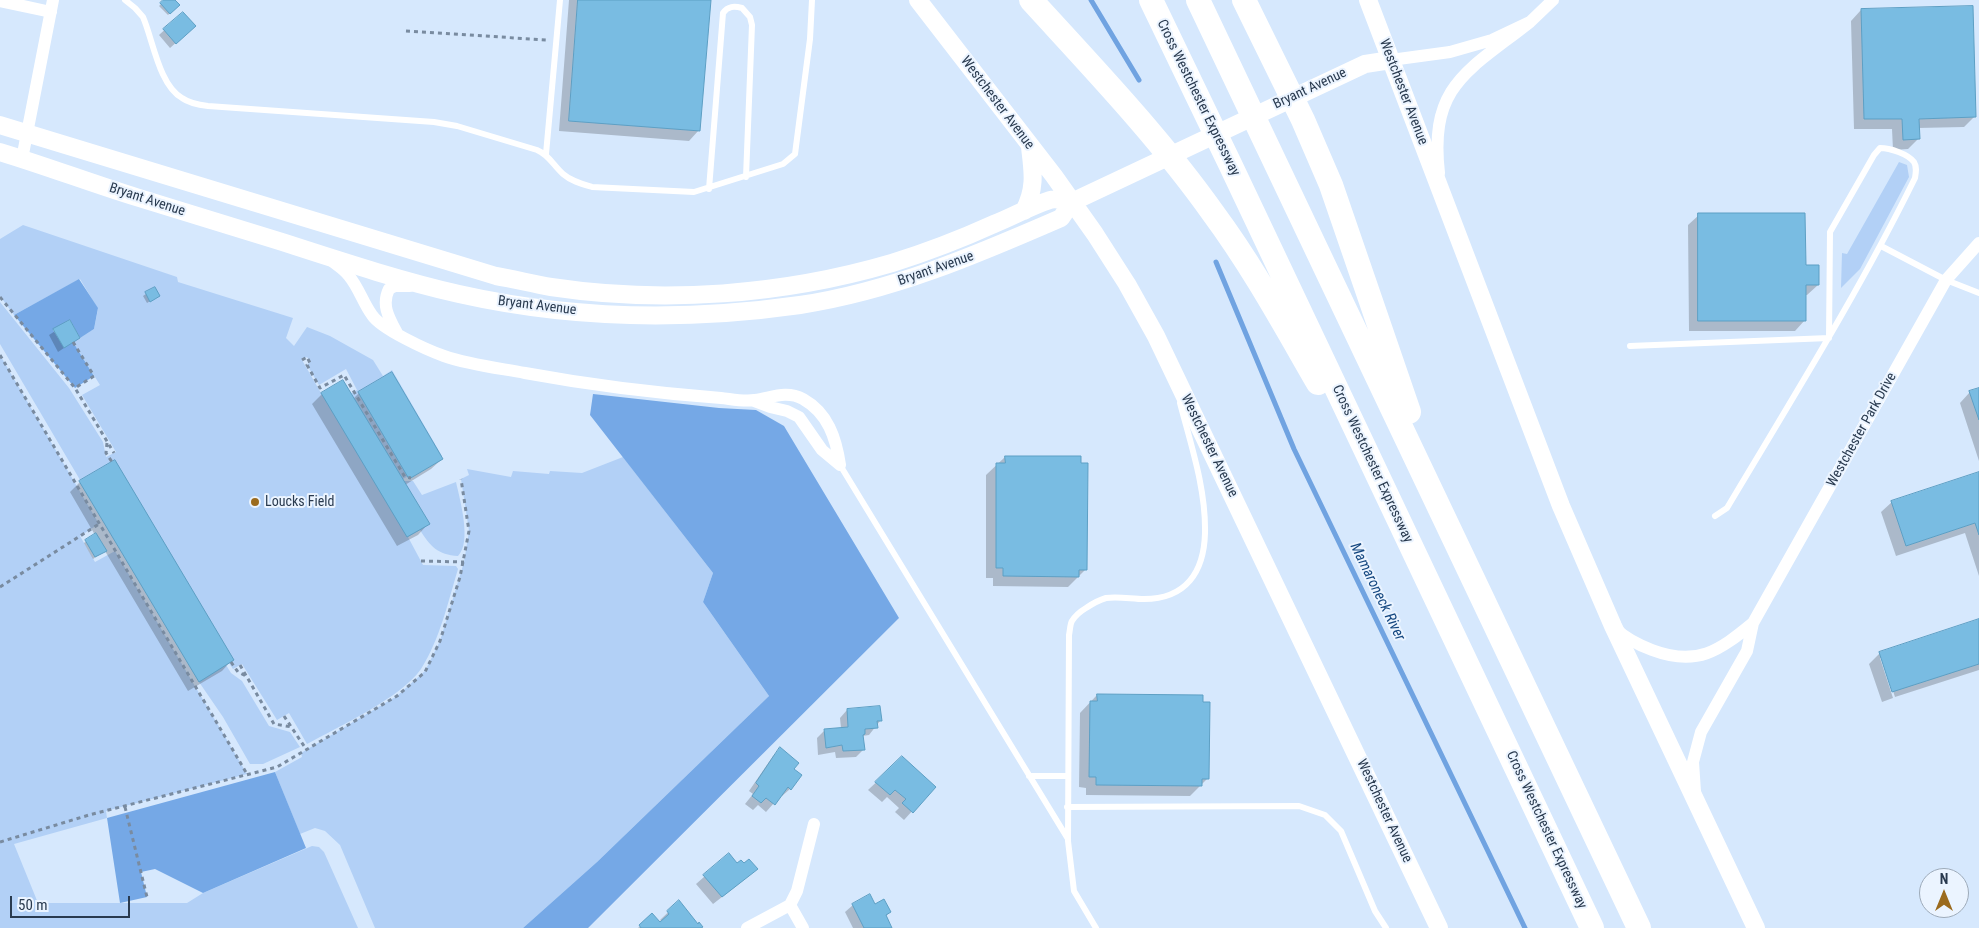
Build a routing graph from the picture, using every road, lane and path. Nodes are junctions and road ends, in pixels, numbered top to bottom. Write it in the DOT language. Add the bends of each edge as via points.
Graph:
graph roads {
  1 [pos="125,0"];
  2 [pos="560,0"];
  3 [pos="812,0"];
  4 [pos="918,0"];
  5 [pos="1031,0"];
  6 [pos="1151,0"];
  7 [pos="1198,0"];
  8 [pos="1244,0"];
  9 [pos="1368,0"];
  10 [pos="1553,0"];
  11 [pos="0,1"];
  12 [pos="52,6"];
  13 [pos="1530,22"];
  14 [pos="406,31"];
  15 [pos="556,41"];
  16 [pos="1391,60"];
  17 [pos="0,125"];
  18 [pos="27,133"];
  19 [pos="1030,146"];
  20 [pos="0,152"];
  21 [pos="546,154"];
  22 [pos="22,159"];
  23 [pos="746,177"];
  24 [pos="709,188"];
  25 [pos="1440,190"];
  26 [pos="1072,202"];
  27 [pos="1024,212"];
  28 [pos="1979,243"];
  29 [pos="1881,246"];
  30 [pos="324,255"];
  31 [pos="1946,280"];
  32 [pos="430,286"];
  33 [pos="1979,293"];
  34 [pos="0,297"];
  35 [pos="397,333"];
  36 [pos="1829,338"];
  37 [pos="73,342"];
  38 [pos="1630,346"];
  39 [pos="0,355"];
  40 [pos="302,360"];
  41 [pos="1169,363"];
  42 [pos="75,388"];
  43 [pos="754,400"];
  44 [pos="107,442"];
  45 [pos="114,453"];
  46 [pos="112,462"];
  47 [pos="840,465"];
  48 [pos="411,478"];
  49 [pos="461,479"];
  50 [pos="1442,514"];
  51 [pos="1716,516"];
  52 [pos="1400,523"];
  53 [pos="99,524"];
  54 [pos="421,561"];
  55 [pos="464,562"];
  56 [pos="0,587"];
  57 [pos="1754,623"];
  58 [pos="1613,626"];
  59 [pos="231,662"];
  60 [pos="240,665"];
  61 [pos="246,676"];
  62 [pos="284,716"];
  63 [pos="292,727"];
  64 [pos="306,750"];
  65 [pos="247,774"];
  66 [pos="1029,776"];
  67 [pos="1068,776"];
  68 [pos="1695,797"];
  69 [pos="125,807"];
  70 [pos="1067,807"];
  71 [pos="814,824"];
  72 [pos="1068,840"];
  73 [pos="0,842"];
  74 [pos="147,897"];
  75 [pos="790,905"];
  76 [pos="747,928"];
  77 [pos="803,928"];
  78 [pos="1096,928"];
  79 [pos="1386,928"];
  80 [pos="1439,928"];
  81 [pos="1592,928"];
  82 [pos="1639,928"];
  83 [pos="1756,928"];
  1 -- 21 [label="lane" via="142,17 168,84 189,102 434,122"];
  2 -- 15 [label="lane"];
  3 -- 23 [label="lane" via="795,154 783,164"];
  4 -- 19 [label="main road, Westchester Avenue"];
  5 -- 52 [label="highway" via="1139,119 1214,213 1272,302"];
  6 -- 52 [label="highway, Cross Westchester Expressway"];
  7 -- 50 [label="highway"];
  8 -- 50 [label="highway" via="1303,120 1338,203"];
  9 -- 16 [label="main road, Westchester Avenue"];
  10 -- 13 [label="street, Bryant Avenue"];
  11 -- 12 [label="street"];
  12 -- 18 [label="street"];
  13 -- 16 [label="street, Bryant Avenue" via="1492,40 1450,52"];
  13 -- 25 [label="street" via="1474,66 1449,92 1438,121 1436,137"];
  14 -- 15 [label="path"];
  15 -- 21 [label="lane"];
  16 -- 25 [label="main road, Westchester Avenue"];
  16 -- 26 [label="main road, Bryant Avenue" via="1365,64"];
  17 -- 18 [label="main road, Bryant Avenue"];
  18 -- 22 [label="street"];
  18 -- 27 [label="main road, Bryant Avenue" via="496,276 551,287 610,293 697,295 822,280 929,251"];
  19 -- 26 [label="main road, Westchester Avenue"];
  19 -- 27 [label="main road" via="1034,180"];
  20 -- 22 [label="main road, Bryant Avenue"];
  21 -- 24 [label="lane" via="563,175 592,187 679,192"];
  22 -- 30 [label="main road, Bryant Avenue"];
  23 -- 24 [label="lane"];
  23 -- 24 [label="lane" via="752,25 742,8 731,7 723,13"];
  25 -- 58 [label="main road, Westchester Avenue" via="1550,479"];
  26 -- 27 [label="main road, Bryant Avenue" via="1052,199"];
  26 -- 32 [label="main road, Bryant Avenue" via="1061,218 946,267 886,286 801,304 681,316 602,314 517,304"];
  26 -- 41 [label="main road, Westchester Avenue" via="1127,284"];
  28 -- 31 [label="street, Westchester Park Drive"];
  29 -- 31 [label="lane"];
  29 -- 36 [label="lane"];
  29 -- 36 [label="lane" via="1915,178 1916,169 1909,158 1888,148 1880,148 1874,155 1830,232"];
  30 -- 32 [label="main road, Bryant Avenue"];
  30 -- 35 [label="street" via="349,275 372,316"];
  31 -- 33 [label="lane"];
  31 -- 57 [label="street, Westchester Park Drive"];
  32 -- 35 [label="street" via="395,286 389,289 386,311"];
  34 -- 42 [label="path"];
  35 -- 43 [label="street" via="444,356 508,370 587,384"];
  36 -- 38 [label="lane"];
  36 -- 51 [label="lane" via="1727,508"];
  37 -- 42 [label="path" via="94,376"];
  39 -- 53 [label="path"];
  40 -- 48 [label="path" via="307,357 310,363 307,365 320,388 344,375 405,477"];
  41 -- 67 [label="lane" via="1201,488 1205,534 1202,554 1197,573 1180,590 1167,596 1106,598 1081,611 1072,621 1069,636"];
  41 -- 80 [label="main road, Westchester Avenue"];
  42 -- 44 [label="path"];
  43 -- 47 [label="street" via="799,417 822,450"];
  43 -- 47 [label="street" via="789,395 801,398 819,411 827,420 837,445"];
  44 -- 45 [label="path"];
  44 -- 46 [label="path" via="106,453"];
  47 -- 66 [label="lane"];
  49 -- 55 [label="path" via="469,531"];
  50 -- 82 [label="highway"];
  52 -- 81 [label="highway, Cross Westchester Expressway"];
  53 -- 56 [label="path"];
  53 -- 65 [label="path"];
  54 -- 55 [label="path"];
  55 -- 64 [label="path" via="440,641 425,672 397,696"];
  57 -- 58 [label="street, Westchester Park Drive" via="1711,652 1695,658 1669,656 1636,644"];
  57 -- 68 [label="street, Westchester Park Drive" via="1747,651 1701,732 1693,762"];
  58 -- 68 [label="main road, Westchester Avenue"];
  59 -- 61 [label="path" via="238,672"];
  60 -- 61 [label="path"];
  61 -- 63 [label="path" via="274,724"];
  62 -- 63 [label="path"];
  63 -- 64 [label="path"];
  64 -- 65 [label="path" via="277,767"];
  65 -- 69 [label="path"];
  66 -- 67 [label="lane"];
  66 -- 72 [label="lane"];
  67 -- 70 [label="lane"];
  68 -- 83 [label="main road, Westchester Avenue"];
  69 -- 73 [label="path"];
  69 -- 74 [label="path"];
  70 -- 72 [label="lane"];
  70 -- 79 [label="lane" via="1299,806 1325,815 1341,831 1375,911"];
  71 -- 75 [label="street" via="797,891"];
  72 -- 78 [label="lane" via="1074,891"];
  75 -- 76 [label="street"];
  75 -- 77 [label="street"];
}
